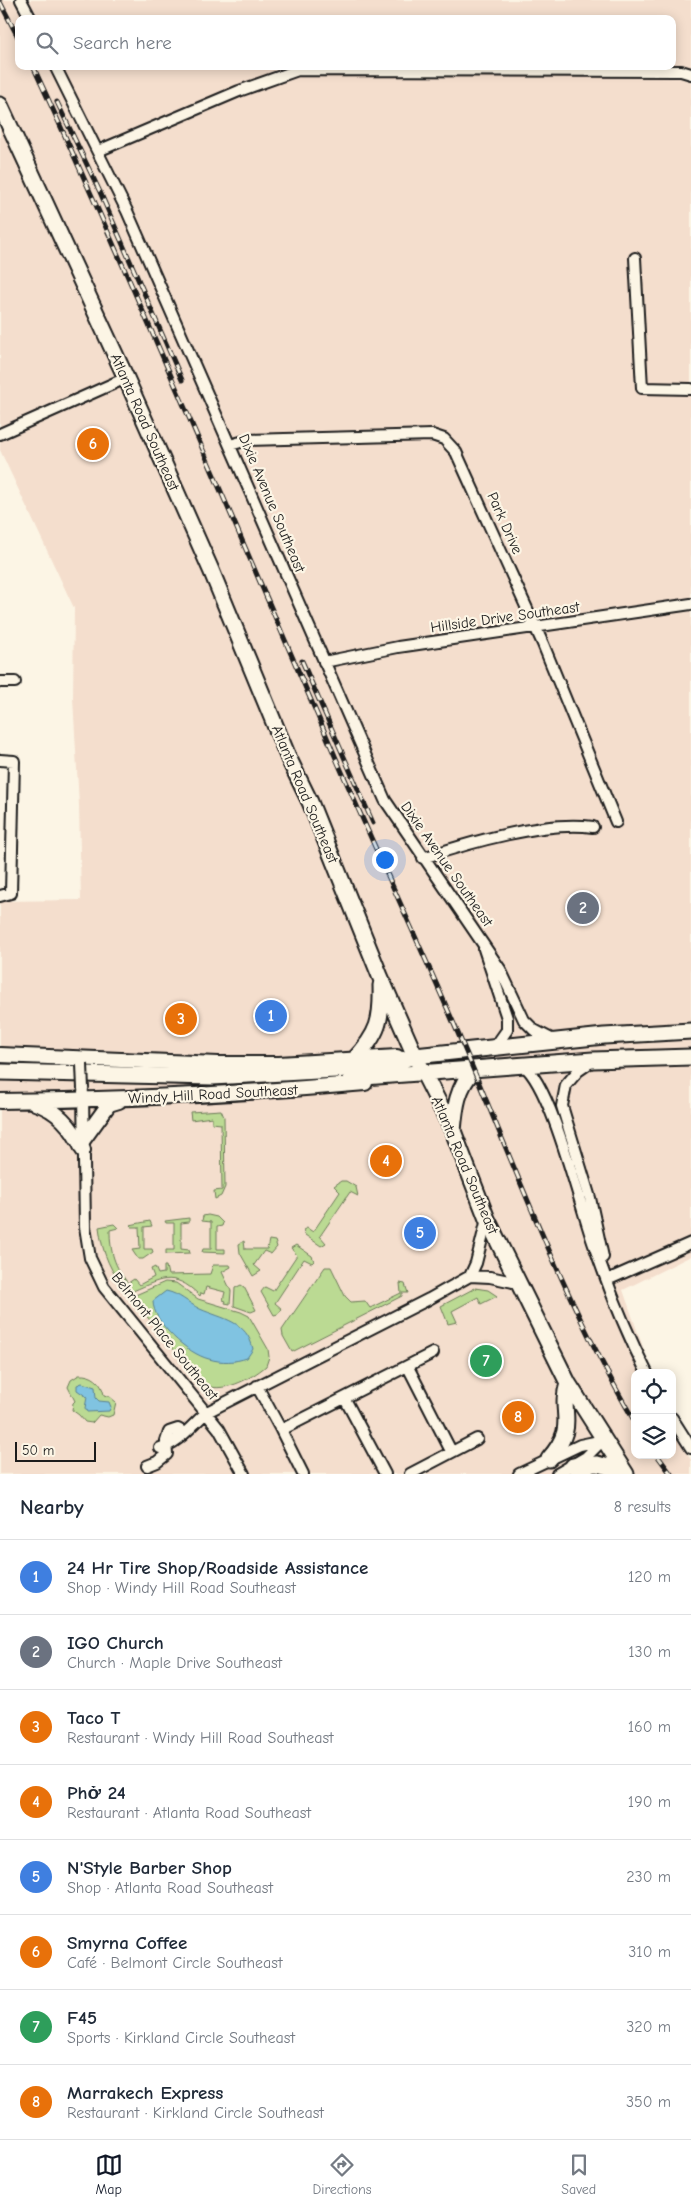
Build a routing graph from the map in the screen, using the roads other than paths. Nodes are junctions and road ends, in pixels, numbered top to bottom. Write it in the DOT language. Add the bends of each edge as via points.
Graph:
graph roads {
  1 [pos="21,0"];
  2 [pos="29,15"];
  3 [pos="57,70"];
  4 [pos="691,74"];
  5 [pos="0,104"];
  6 [pos="98,151"];
  7 [pos="635,258"];
  8 [pos="126,378"];
  9 [pos="691,389"];
  10 [pos="0,434"];
  11 [pos="230,445"];
  12 [pos="691,604"];
  13 [pos="535,628"];
  14 [pos="324,662"];
  15 [pos="0,682"];
  16 [pos="14,682"];
  17 [pos="0,760"];
  18 [pos="616,822"];
  19 [pos="593,827"];
  20 [pos="424,858"];
  21 [pos="0,896"];
  22 [pos="481,940"];
  23 [pos="380,976"];
  24 [pos="691,1031"];
  25 [pos="555,1041"];
  26 [pos="494,1047"];
  27 [pos="0,1055"];
  28 [pos="415,1056"];
  29 [pos="691,1057"];
  30 [pos="354,1060"];
  31 [pos="593,1060"];
  32 [pos="82,1061"];
  33 [pos="523,1065"];
  34 [pos="474,1070"];
  35 [pos="0,1072"];
  36 [pos="425,1074"];
  37 [pos="0,1081"];
  38 [pos="83,1095"];
  39 [pos="123,1099"];
  40 [pos="0,1101"];
  41 [pos="27,1101"];
  42 [pos="453,1132"];
  43 [pos="83,1145"];
  44 [pos="488,1219"];
  45 [pos="691,1243"];
  46 [pos="470,1276"];
  47 [pos="607,1280"];
  48 [pos="518,1283"];
  49 [pos="433,1353"];
  50 [pos="408,1366"];
  51 [pos="645,1369"];
  52 [pos="568,1383"];
  53 [pos="257,1386"];
  54 [pos="345,1398"];
  55 [pos="207,1412"];
  56 [pos="676,1424"];
  57 [pos="281,1430"];
  58 [pos="477,1439"];
  59 [pos="604,1440"];
  60 [pos="691,1448"];
  61 [pos="451,1451"];
  62 [pos="549,1459"];
  63 [pos="147,1466"];
  64 [pos="573,1466"];
  65 [pos="426,1470"];
  66 [pos="625,1472"];
  67 [pos="244,1474"];
  68 [pos="302,1474"];
  69 [pos="385,1474"];
  70 [pos="412,1474"];
  71 [pos="519,1474"];
  72 [pos="557,1474"];
  1 -- 2 [label="street"];
  3 -- 6 [label="street, Dixie Avenue Southeast"];
  4 -- 6 [label="street" via="681,71 298,70"];
  5 -- 8 [label="main road, Atlanta Road Southeast"];
  6 -- 11 [label="street, Dixie Avenue Southeast"];
  7 -- 9 [label="street" via="642,388"];
  8 -- 10 [label="street"];
  8 -- 23 [label="main road, Atlanta Road Southeast" via="312,809"];
  11 -- 13 [label="street, Park Drive" via="248,440 432,435 444,439 456,452"];
  11 -- 14 [label="street, Dixie Avenue Southeast"];
  12 -- 13 [label="street, Hillside Drive Southeast"];
  13 -- 14 [label="street, Hillside Drive Southeast"];
  13 -- 18 [label="street, Park Drive"];
  14 -- 20 [label="street, Dixie Avenue Southeast" via="385,800"];
  15 -- 16 [label="street"];
  17 -- 21 [label="street" via="14,761 11,893"];
  19 -- 20 [label="street" via="576,825 519,833"];
  20 -- 22 [label="street, Dixie Avenue Southeast"];
  22 -- 25 [label="street, Dixie Avenue Southeast" via="500,968 524,1020 534,1030"];
  22 -- 26 [label="street, Dixie Avenue Southeast" via="507,1018 507,1030"];
  23 -- 28 [label="main road, Atlanta Road Southeast"];
  23 -- 30 [label="main road" via="382,1010 378,1027"];
  24 -- 25 [label="main road, Windy Hill Road Southeast"];
  25 -- 26 [label="main road, Windy Hill Road Southeast"];
  26 -- 28 [label="main road, Windy Hill Road Southeast"];
  27 -- 32 [label="street, Windy Hill Road Southeast"];
  28 -- 30 [label="street, Windy Hill Road Southeast"];
  28 -- 35 [label="main road, Windy Hill Road Southeast" via="385,1064 335,1070 222,1076"];
  28 -- 36 [label="main road, Atlanta Road Southeast"];
  29 -- 31 [label="main road, Windy Hill Road Southeast"];
  30 -- 32 [label="street, Windy Hill Road Southeast" via="279,1064"];
  31 -- 33 [label="main road, Windy Hill Road Southeast"];
  31 -- 47 [label="street" via="566,1084 562,1106 590,1198"];
  32 -- 38 [label="street, Belmont Place Southeast, bridge"];
  33 -- 34 [label="main road, Windy Hill Road Southeast"];
  33 -- 47 [label="street" via="537,1081 563,1147"];
  34 -- 36 [label="main road, Windy Hill Road Southeast"];
  34 -- 42 [label="main road" via="457,1096"];
  36 -- 37 [label="main road, Windy Hill Road Southeast" via="216,1086"];
  36 -- 39 [label="street, Windy Hill Road Southeast" via="290,1090"];
  36 -- 42 [label="main road, Atlanta Road Southeast"];
  38 -- 39 [label="street, Windy Hill Road Southeast"];
  38 -- 41 [label="street, Windy Hill Road Southeast"];
  38 -- 43 [label="street, Belmont Place Southeast"];
  39 -- 43 [label="street" via="109,1104"];
  40 -- 41 [label="street, Windy Hill Road Southeast"];
  41 -- 43 [label="street" via="47,1107"];
  42 -- 44 [label="main road, Atlanta Road Southeast"];
  43 -- 55 [label="street, Belmont Place Southeast" via="86,1238 99,1278"];
  44 -- 46 [label="street"];
  44 -- 48 [label="main road, Atlanta Road Southeast"];
  45 -- 47 [label="street"];
  46 -- 48 [label="street"];
  46 -- 53 [label="street"];
  47 -- 51 [label="street"];
  48 -- 52 [label="main road, Atlanta Road Southeast"];
  49 -- 50 [label="street"];
  50 -- 54 [label="street"];
  50 -- 61 [label="street"];
  52 -- 59 [label="main road, Atlanta Road Southeast"];
  52 -- 62 [label="main road" via="565,1393 567,1428"];
  53 -- 55 [label="street"];
  53 -- 57 [label="street"];
  54 -- 57 [label="street"];
  54 -- 69 [label="street"];
  55 -- 63 [label="street" via="185,1434 174,1429 169,1432 164,1447 168,1454"];
  55 -- 67 [label="street, Belmont Place Southeast"];
  56 -- 60 [label="street"];
  57 -- 68 [label="street"];
  58 -- 61 [label="street"];
  59 -- 62 [label="street" via="580,1445"];
  59 -- 64 [label="street"];
  59 -- 66 [label="main road, Atlanta Road Southeast"];
  61 -- 65 [label="street"];
  62 -- 71 [label="street"];
  64 -- 66 [label="main road" via="597,1464"];
  64 -- 72 [label="street"];
  65 -- 70 [label="street"];
}
